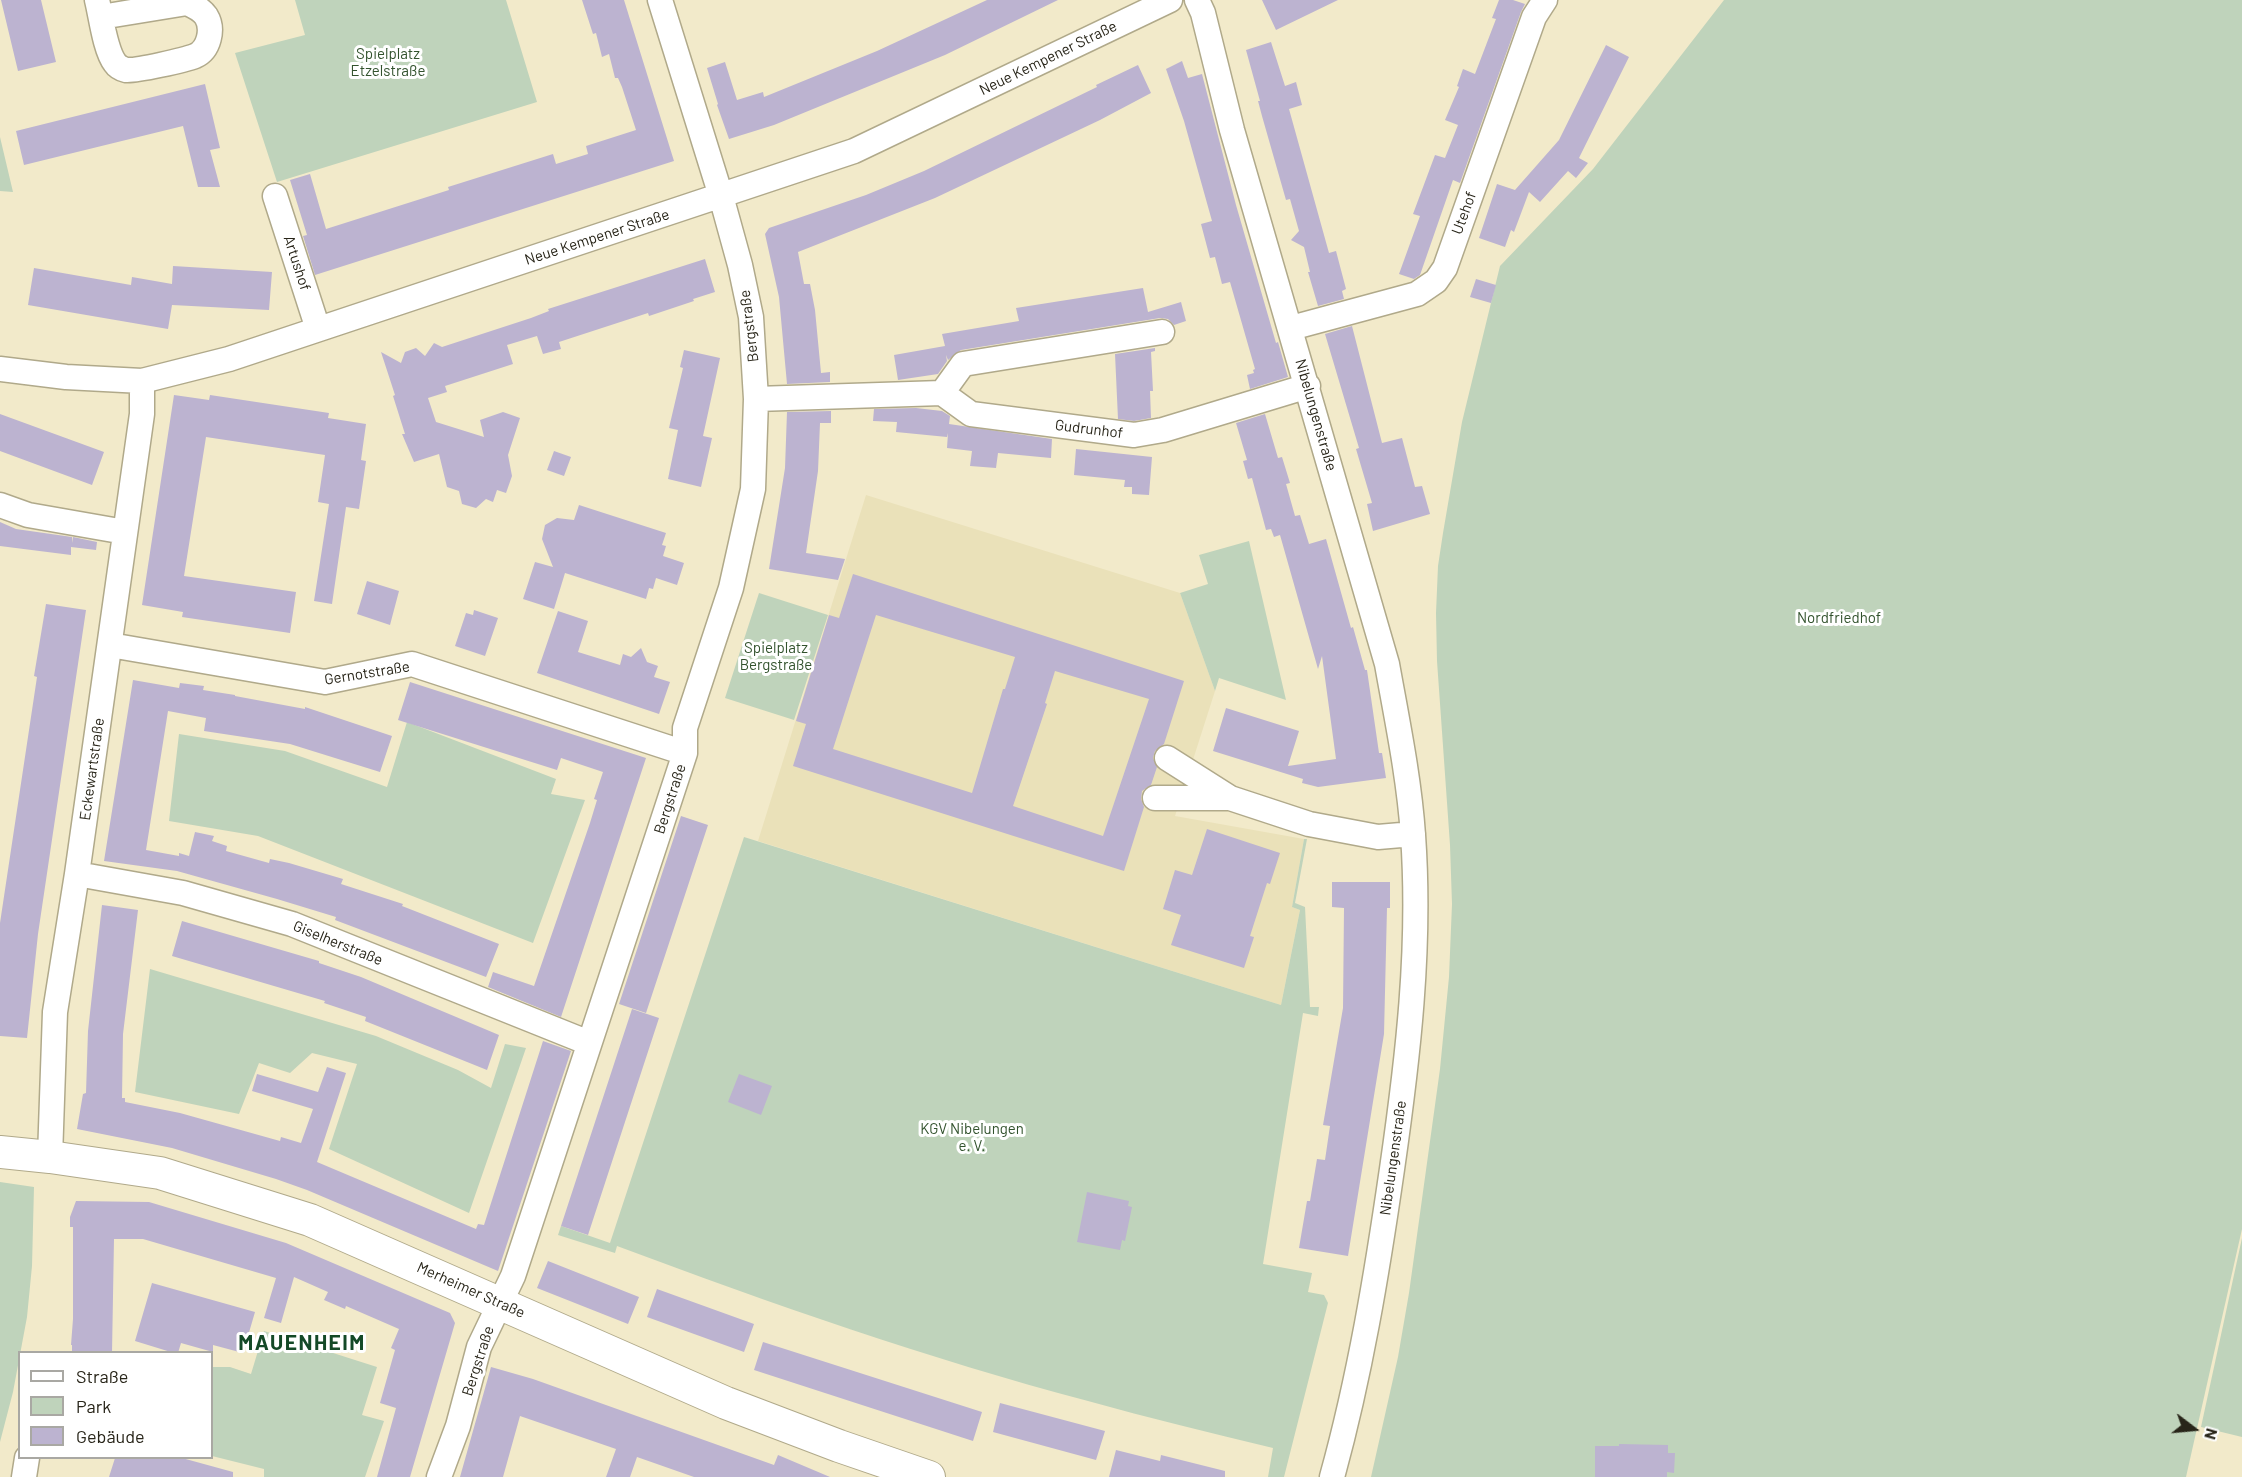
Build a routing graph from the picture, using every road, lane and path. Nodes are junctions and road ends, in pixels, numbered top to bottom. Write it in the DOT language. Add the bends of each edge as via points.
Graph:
graph roads {
  1 [pos="660,0"];
  2 [pos="1170,0"];
  3 [pos="1197,0"];
  4 [pos="1545,0"];
  5 [pos="275,196"];
  6 [pos="721,196"];
  7 [pos="1291,328"];
  8 [pos="318,329"];
  9 [pos="1162,332"];
  10 [pos="0,369"];
  11 [pos="142,381"];
  12 [pos="1308,386"];
  13 [pos="942,393"];
  14 [pos="756,399"];
  15 [pos="0,504"];
  16 [pos="125,532"];
  17 [pos="110,645"];
  18 [pos="685,753"];
  19 [pos="1167,758"];
  20 [pos="1155,798"];
  21 [pos="1230,798"];
  22 [pos="1413,834"];
  23 [pos="77,874"];
  24 [pos="589,1044"];
  25 [pos="0,1134"];
  26 [pos="0,1152"];
  27 [pos="41,1156"];
  28 [pos="499,1302"];
  29 [pos="27,1459"];
  30 [pos="24,1477"];
  31 [pos="439,1477"];
  32 [pos="929,1477"];
  33 [pos="1332,1477"];
  1 -- 6 [label="street, Bergstraße"];
  2 -- 6 [label="street, Neue Kempener Straße" via="854,151"];
  3 -- 7 [label="street, Nibelungenstraße"];
  4 -- 7 [label="street, Utehof" via="1534,16 1436,281 1417,294"];
  5 -- 8 [label="street, Artushof"];
  6 -- 8 [label="street, Neue Kempener Straße"];
  6 -- 14 [label="street, Bergstraße" via="751,317"];
  7 -- 12 [label="street, Nibelungenstraße"];
  8 -- 11 [label="street, Neue Kempener Straße" via="229,359"];
  9 -- 13 [label="street" via="963,364"];
  10 -- 11 [label="street, Neue Kempener Straße"];
  11 -- 16 [label="street, Eckewartstraße" via="142,414"];
  12 -- 13 [label="street, Gudrunhof" via="1163,430 1134,435 971,414"];
  12 -- 22 [label="street, Nibelungenstraße" via="1387,664"];
  13 -- 14 [label="street"];
  14 -- 18 [label="street, Bergstraße" via="753,489 731,588 685,728"];
  15 -- 16 [label="street" via="27,514"];
  16 -- 17 [label="street, Eckewartstraße"];
  17 -- 18 [label="street, Gernotstraße" via="325,682 412,664"];
  17 -- 23 [label="street, Eckewartstraße"];
  18 -- 24 [label="street, Bergstraße"];
  19 -- 21 [label="street"];
  20 -- 21 [label="street"];
  21 -- 22 [label="street" via="1308,824 1378,837"];
  22 -- 33 [label="street, Nibelungenstraße" via="1416,936 1408,1057 1378,1261 1354,1390"];
  23 -- 24 [label="street, Giselherstraße" via="183,893 292,924"];
  23 -- 27 [label="street, Eckewartstraße" via="55,1012"];
  24 -- 28 [label="street, Bergstraße" via="513,1276"];
  25 -- 27 [label="main road"];
  26 -- 27 [label="main road, Merheimer Straße"];
  27 -- 28 [label="main road, Merheimer Straße" via="160,1173 299,1216"];
  28 -- 31 [label="street, Bergstraße" via="479,1347 458,1426"];
  28 -- 32 [label="main road, Merheimer Straße" via="726,1403"];
  29 -- 30 [label="street"];
}
